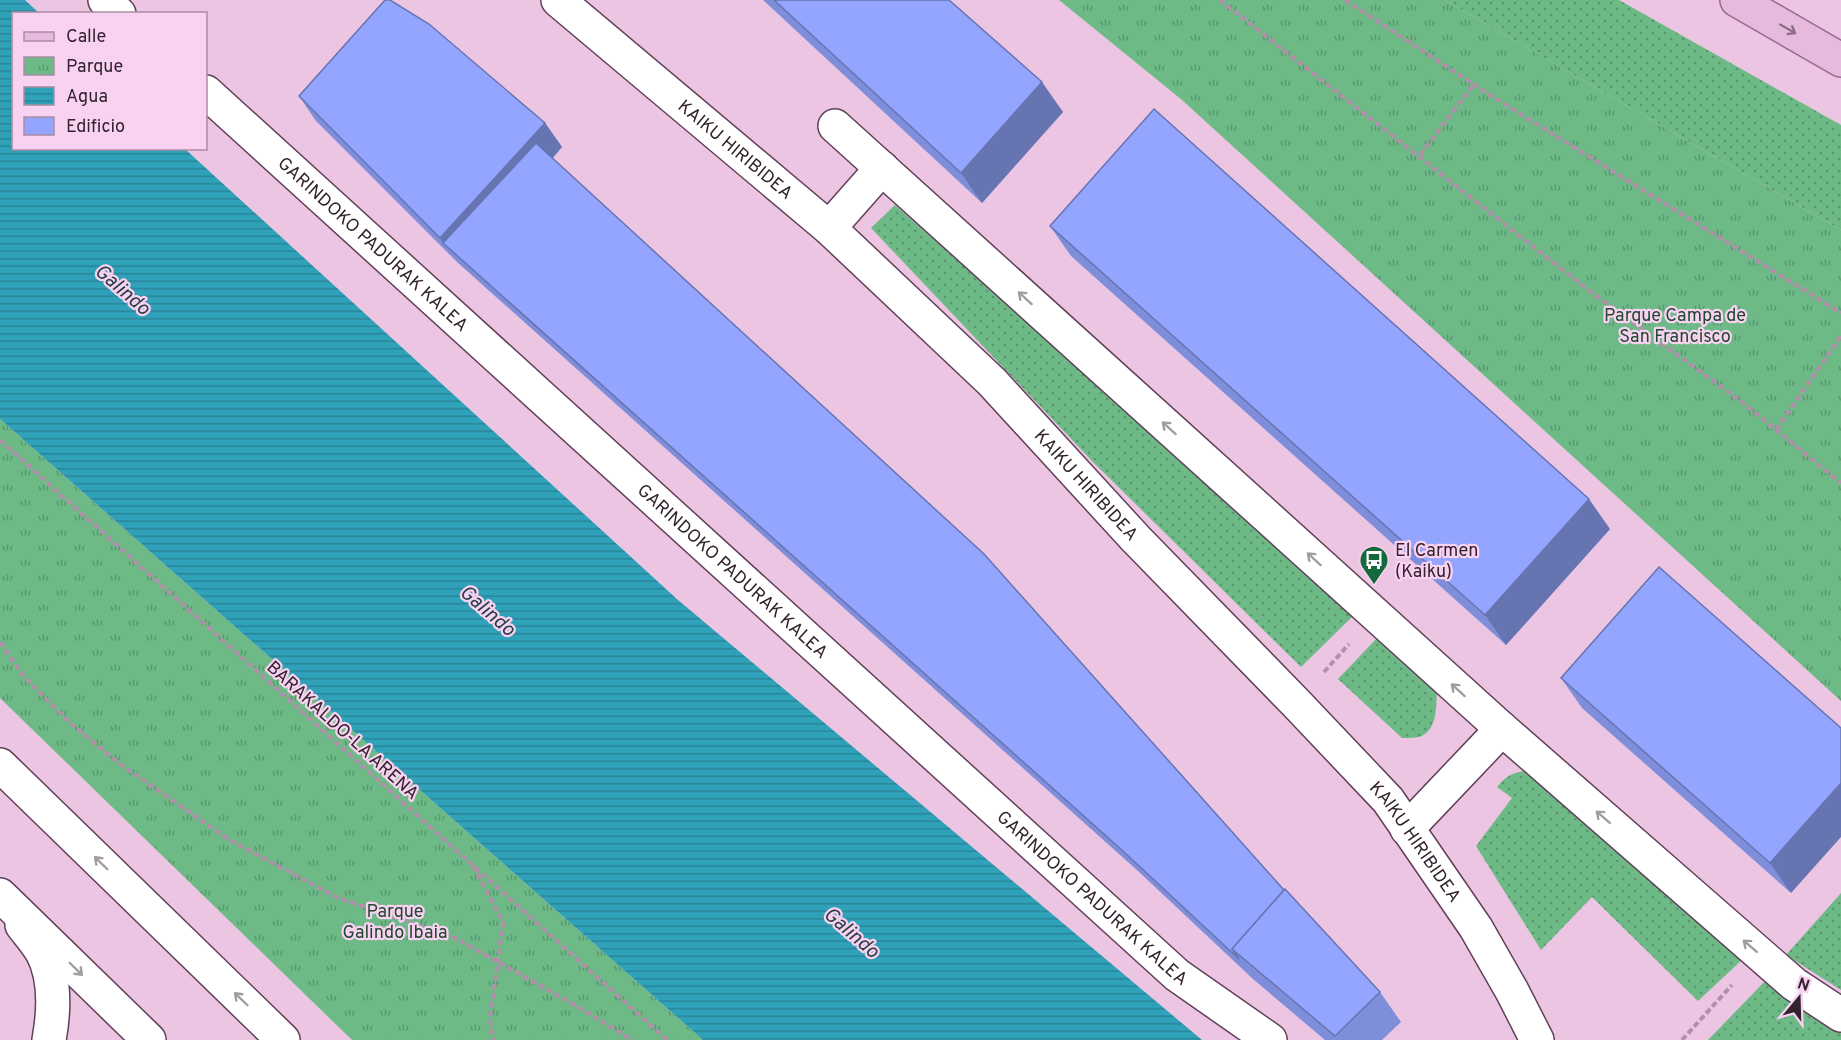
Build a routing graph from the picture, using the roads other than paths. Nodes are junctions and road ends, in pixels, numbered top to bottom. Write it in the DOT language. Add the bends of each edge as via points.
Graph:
graph roads {
  1 [pos="105,0"];
  2 [pos="558,0"];
  3 [pos="1737,0"];
  4 [pos="117,12"];
  5 [pos="1841,60"];
  6 [pos="207,93"];
  7 [pos="835,126"];
  8 [pos="882,168"];
  9 [pos="829,228"];
  10 [pos="1502,729"];
  11 [pos="0,765"];
  12 [pos="1407,828"];
  13 [pos="2,897"];
  14 [pos="1841,1015"];
  15 [pos="49,1040"];
  16 [pos="149,1040"];
  17 [pos="283,1040"];
  18 [pos="1270,1040"];
  19 [pos="1537,1040"];
  1 -- 4 [label="street"];
  2 -- 9 [label="street, KAIKU HIRIBIDEA"];
  3 -- 5 [label="main road, one-way"];
  6 -- 18 [label="street, GARINDOKO PADURAK KALEA" via="1177,975"];
  7 -- 8 [label="street"];
  8 -- 9 [label="street"];
  10 -- 8 [label="street, one-way"];
  9 -- 12 [label="street, KAIKU HIRIBIDEA" via="992,382 1136,539 1388,800"];
  10 -- 12 [label="street"];
  14 -- 10 [label="street, one-way" via="1794,984"];
  17 -- 11 [label="street, one-way"];
  12 -- 19 [label="street, KAIKU HIRIBIDEA" via="1476,928"];
  13 -- 15 [label="street" via="42,952 48,968 52,996"];
  13 -- 16 [label="street, one-way"];
}
